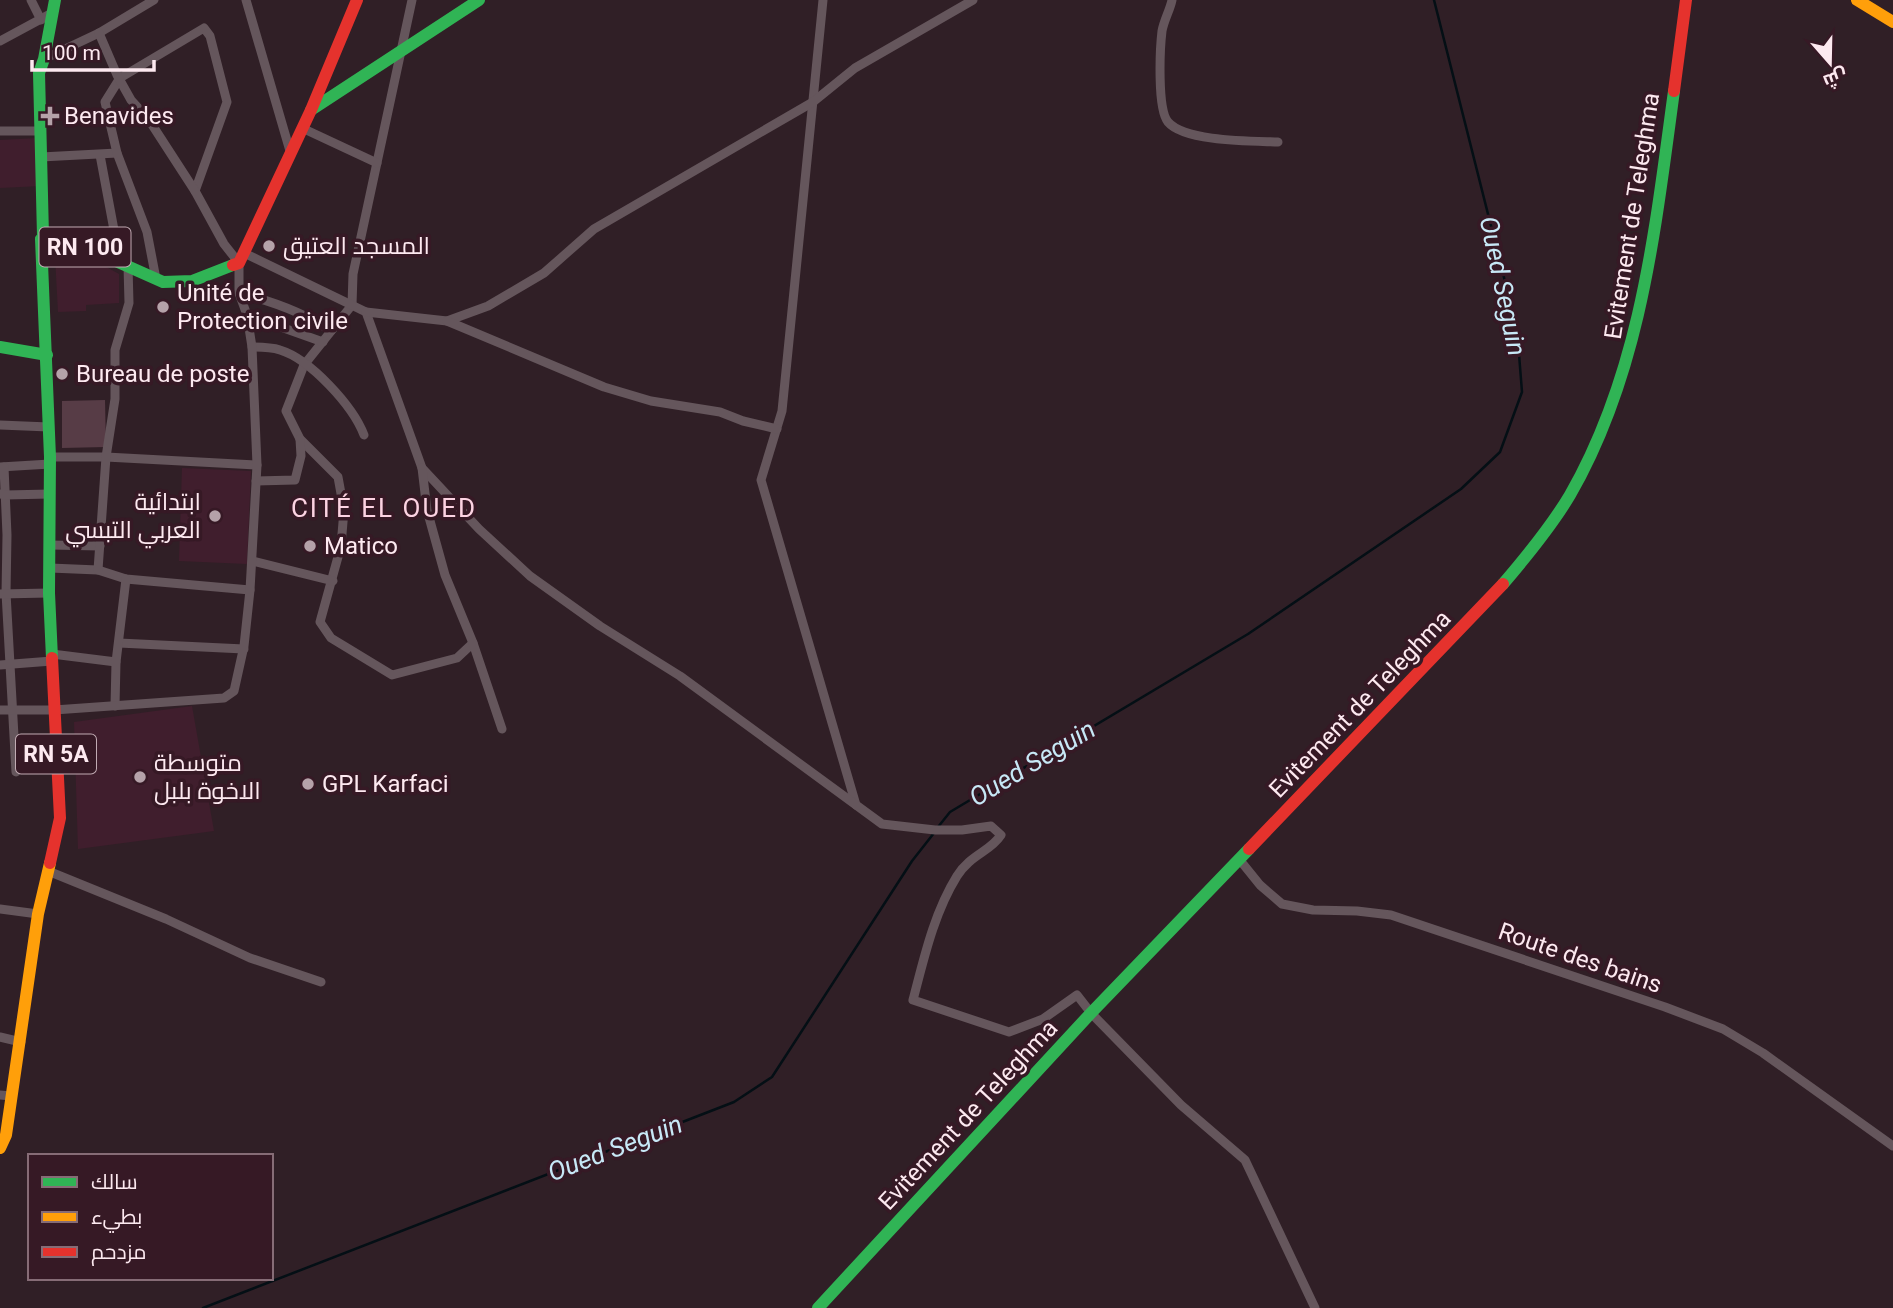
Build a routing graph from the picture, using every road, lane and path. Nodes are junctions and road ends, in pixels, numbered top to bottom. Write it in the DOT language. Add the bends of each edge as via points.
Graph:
graph roads {
  1 [pos="31,0"];
  2 [pos="154,0"];
  3 [pos="246,0"];
  4 [pos="356,0"];
  5 [pos="412,0"];
  6 [pos="479,0"];
  7 [pos="823,0"];
  8 [pos="973,0"];
  9 [pos="1172,0"];
  10 [pos="1686,0"];
  11 [pos="1857,0"];
  12 [pos="49,11"];
  13 [pos="1893,22"];
  14 [pos="99,33"];
  15 [pos="0,41"];
  16 [pos="399,52"];
  17 [pos="44,59"];
  18 [pos="120,78"];
  19 [pos="813,102"];
  20 [pos="312,110"];
  21 [pos="302,128"];
  22 [pos="0,131"];
  23 [pos="41,131"];
  24 [pos="1278,142"];
  25 [pos="290,151"];
  26 [pos="117,153"];
  27 [pos="100,155"];
  28 [pos="41,157"];
  29 [pos="377,163"];
  30 [pos="195,191"];
  31 [pos="43,236"];
  32 [pos="241,258"];
  33 [pos="124,264"];
  34 [pos="156,279"];
  35 [pos="239,293"];
  36 [pos="352,305"];
  37 [pos="366,312"];
  38 [pos="247,315"];
  39 [pos="447,321"];
  40 [pos="331,331"];
  41 [pos="323,342"];
  42 [pos="0,347"];
  43 [pos="252,347"];
  44 [pos="47,355"];
  45 [pos="304,365"];
  46 [pos="0,425"];
  47 [pos="49,427"];
  48 [pos="777,429"];
  49 [pos="364,435"];
  50 [pos="300,439"];
  51 [pos="106,457"];
  52 [pos="50,460"];
  53 [pos="257,465"];
  54 [pos="2,467"];
  55 [pos="422,468"];
  56 [pos="256,481"];
  57 [pos="50,494"];
  58 [pos="2,495"];
  59 [pos="50,545"];
  60 [pos="100,546"];
  61 [pos="3,555"];
  62 [pos="253,561"];
  63 [pos="50,568"];
  64 [pos="98,570"];
  65 [pos="126,579"];
  66 [pos="333,581"];
  67 [pos="250,590"];
  68 [pos="49,593"];
  69 [pos="3,594"];
  70 [pos="119,643"];
  71 [pos="473,643"];
  72 [pos="244,649"];
  73 [pos="52,657"];
  74 [pos="116,662"];
  75 [pos="0,665"];
  76 [pos="11,665"];
  77 [pos="115,706"];
  78 [pos="0,710"];
  79 [pos="54,710"];
  80 [pos="14,711"];
  81 [pos="502,729"];
  82 [pos="16,772"];
  83 [pos="856,806"];
  84 [pos="1239,859"];
  85 [pos="48,871"];
  86 [pos="0,909"];
  87 [pos="38,914"];
  88 [pos="321,982"];
  89 [pos="1091,1013"];
  90 [pos="0,1037"];
  91 [pos="21,1042"];
  92 [pos="6,1096"];
  93 [pos="1893,1146"];
  94 [pos="0,1148"];
  95 [pos="818,1308"];
  96 [pos="1315,1308"];
  1 -- 12 [label="street"];
  2 -- 14 [label="street"];
  3 -- 25 [label="street"];
  4 -- 20 [label="main road"];
  5 -- 16 [label="street"];
  6 -- 16 [label="main road"];
  7 -- 19 [label="street"];
  8 -- 19 [label="street" via="855,68"];
  9 -- 24 [label="street" via="1161,54 1167,122 1219,140"];
  10 -- 84 [label="main road, Evitement de Teleghma" via="1648,280 1608,419 1571,493 1537,544 1487,603"];
  11 -- 13 [label="main road"];
  12 -- 15 [label="street"];
  12 -- 17 [label="main road"];
  14 -- 17 [label="street"];
  14 -- 18 [label="street"];
  16 -- 20 [label="main road"];
  16 -- 29 [label="street"];
  17 -- 23 [label="main road" via="39,73"];
  18 -- 26 [label="street" via="105,102"];
  18 -- 30 [label="street"];
  18 -- 30 [label="street" via="204,27 210,36 227,102"];
  19 -- 39 [label="street" via="594,229 544,273 488,306"];
  19 -- 48 [label="street"];
  20 -- 21 [label="main road"];
  21 -- 25 [label="main road"];
  21 -- 29 [label="street"];
  22 -- 23 [label="street"];
  23 -- 28 [label="main road"];
  25 -- 32 [label="main road"];
  26 -- 27 [label="street"];
  26 -- 34 [label="street" via="146,232"];
  27 -- 28 [label="street"];
  27 -- 33 [label="street"];
  28 -- 31 [label="main road"];
  29 -- 36 [label="street" via="353,274"];
  30 -- 32 [label="street" via="224,244"];
  31 -- 33 [label="main road, RN 100" via="53,233"];
  31 -- 44 [label="main road, RN 100"];
  32 -- 34 [label="main road, RN 100" via="194,282 178,285"];
  32 -- 35 [label="street"];
  32 -- 36 [label="street"];
  33 -- 34 [label="main road, RN 100"];
  33 -- 51 [label="street" via="129,303 115,350 116,399"];
  35 -- 38 [label="street"];
  35 -- 40 [label="street" via="292,310"];
  36 -- 37 [label="street"];
  36 -- 40 [label="street"];
  37 -- 39 [label="street"];
  37 -- 55 [label="street"];
  38 -- 41 [label="street"];
  38 -- 43 [label="street"];
  39 -- 48 [label="street" via="604,387 651,401 720,411"];
  40 -- 41 [label="street"];
  41 -- 45 [label="street"];
  42 -- 44 [label="main road"];
  43 -- 45 [label="street" via="281,350"];
  43 -- 53 [label="street"];
  44 -- 47 [label="main road, RN 5A"];
  45 -- 49 [label="street" via="341,397"];
  45 -- 50 [label="street" via="286,411"];
  46 -- 47 [label="street"];
  47 -- 52 [label="main road, RN 5A"];
  48 -- 83 [label="street" via="761,480"];
  50 -- 56 [label="street" via="295,480"];
  50 -- 66 [label="street" via="338,477 344,510"];
  51 -- 52 [label="street"];
  51 -- 53 [label="street"];
  51 -- 60 [label="street"];
  52 -- 54 [label="street"];
  52 -- 57 [label="main road, RN 5A"];
  53 -- 56 [label="street"];
  54 -- 58 [label="street"];
  55 -- 71 [label="street" via="427,510 444,575"];
  55 -- 83 [label="street" via="530,576 680,676"];
  56 -- 62 [label="street"];
  57 -- 58 [label="street"];
  57 -- 59 [label="main road, RN 5A"];
  58 -- 61 [label="street" via="7,535"];
  59 -- 60 [label="street"];
  59 -- 63 [label="main road, RN 5A"];
  60 -- 64 [label="street"];
  61 -- 69 [label="street"];
  62 -- 66 [label="street"];
  62 -- 67 [label="street"];
  63 -- 64 [label="street"];
  63 -- 68 [label="main road, RN 5A"];
  64 -- 65 [label="street"];
  65 -- 67 [label="street"];
  65 -- 70 [label="street"];
  66 -- 71 [label="street" via="320,622 331,638 392,676 457,658"];
  67 -- 72 [label="street"];
  68 -- 69 [label="street"];
  68 -- 73 [label="main road, RN 5A"];
  69 -- 76 [label="street"];
  70 -- 72 [label="street"];
  70 -- 74 [label="street"];
  71 -- 81 [label="street"];
  72 -- 77 [label="street" via="229,696"];
  73 -- 74 [label="street"];
  73 -- 76 [label="street"];
  73 -- 79 [label="main road, RN 5A"];
  74 -- 77 [label="street"];
  75 -- 76 [label="street"];
  76 -- 80 [label="street"];
  77 -- 79 [label="street"];
  78 -- 80 [label="street"];
  79 -- 80 [label="street"];
  79 -- 85 [label="main road, RN 5A" via="60,818"];
  80 -- 82 [label="street"];
  83 -- 89 [label="street" via="882,824 962,830 991,826 1001,835 995,844 972,857 957,876 931,933 913,1000 1009,1032 1043,1019 1077,995"];
  84 -- 89 [label="main road, Evitement de Teleghma"];
  84 -- 93 [label="street, Route des bains" via="1259,885 1282,904 1313,911 1391,915 1723,1029"];
  85 -- 87 [label="main road, RN 5A"];
  85 -- 88 [label="street" via="250,958"];
  86 -- 87 [label="street"];
  87 -- 91 [label="main road, RN 5A"];
  89 -- 95 [label="main road, Evitement de Teleghma"];
  89 -- 96 [label="street" via="1181,1105 1245,1160"];
  90 -- 91 [label="street"];
  91 -- 92 [label="main road, RN 5A"];
  92 -- 94 [label="main road, RN 5A" via="6,1135"];
}
